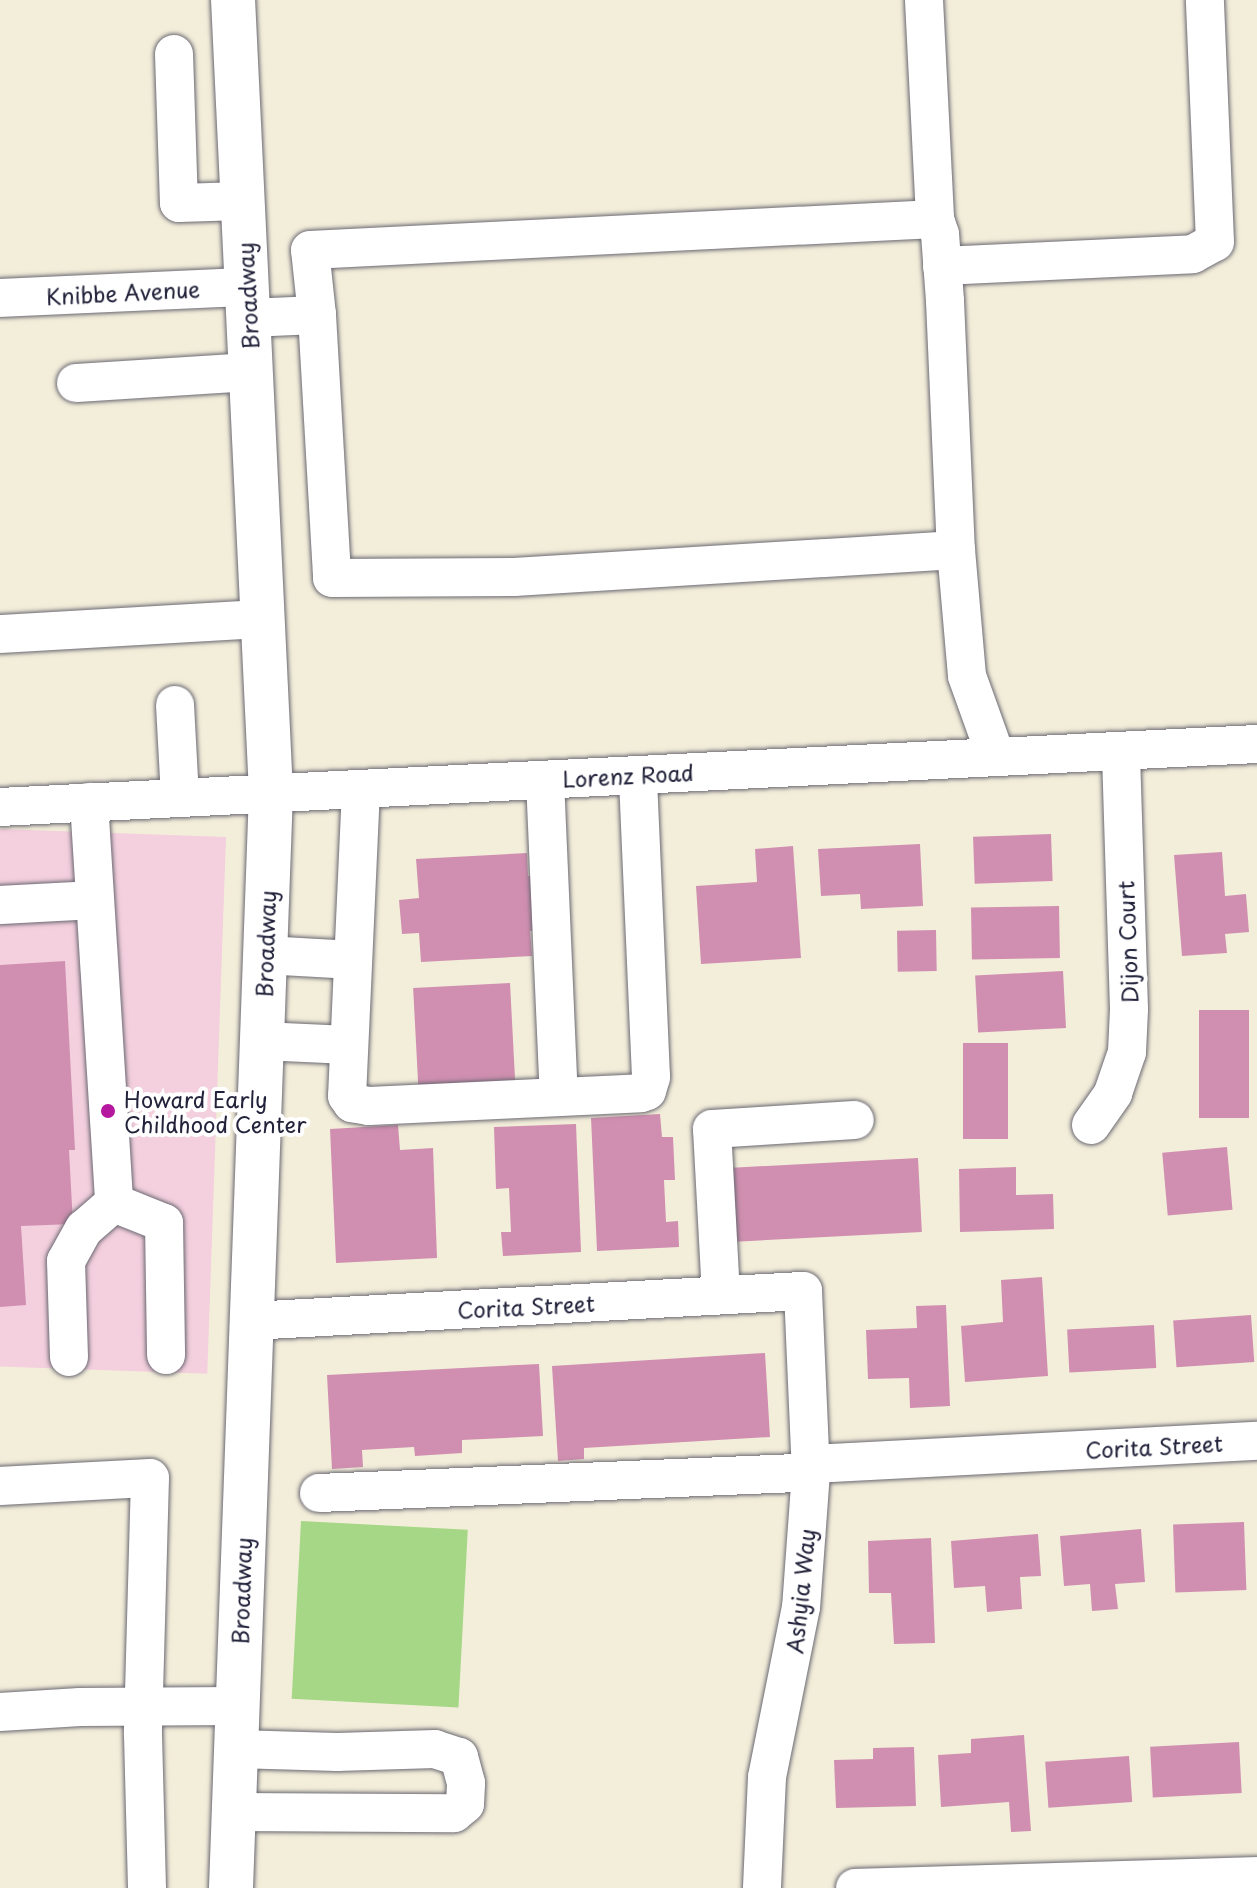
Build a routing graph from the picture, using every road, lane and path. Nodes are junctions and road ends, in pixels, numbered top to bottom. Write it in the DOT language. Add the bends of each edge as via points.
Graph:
graph roads {
  1 [pos="233,0"];
  2 [pos="924,0"];
  3 [pos="1205,0"];
  4 [pos="174,54"];
  5 [pos="242,201"];
  6 [pos="935,219"];
  7 [pos="942,266"];
  8 [pos="0,298"];
  9 [pos="247,302"];
  10 [pos="317,315"];
  11 [pos="251,372"];
  12 [pos="76,383"];
  13 [pos="956,550"];
  14 [pos="263,619"];
  15 [pos="0,634"];
  16 [pos="175,705"];
  17 [pos="1257,744"];
  18 [pos="1121,751"];
  19 [pos="996,757"];
  20 [pos="638,775"];
  21 [pos="545,780"];
  22 [pos="361,789"];
  23 [pos="271,793"];
  24 [pos="180,798"];
  25 [pos="89,802"];
  26 [pos="0,807"];
  27 [pos="95,900"];
  28 [pos="0,905"];
  29 [pos="264,955"];
  30 [pos="353,960"];
  31 [pos="261,1041"];
  32 [pos="349,1045"];
  33 [pos="559,1097"];
  34 [pos="855,1120"];
  35 [pos="1091,1125"];
  36 [pos="114,1203"];
  37 [pos="803,1291"];
  38 [pos="721,1295"];
  39 [pos="250,1321"];
  40 [pos="166,1355"];
  41 [pos="69,1357"];
  42 [pos="1257,1441"];
  43 [pos="812,1468"];
  44 [pos="0,1486"];
  45 [pos="319,1493"];
  46 [pos="237,1706"];
  47 [pos="145,1709"];
  48 [pos="0,1712"];
  49 [pos="236,1749"];
  50 [pos="234,1812"];
  51 [pos="1257,1876"];
  52 [pos="147,1888"];
  53 [pos="231,1888"];
  54 [pos="762,1888"];
  55 [pos="855,1888"];
  1 -- 5 [label="main road, Broadway"];
  2 -- 6 [label="street"];
  3 -- 7 [label="street" via="1215,242 1193,254"];
  4 -- 5 [label="street" via="179,203"];
  5 -- 9 [label="main road, Broadway"];
  6 -- 7 [label="street"];
  6 -- 10 [label="street" via="310,250"];
  7 -- 13 [label="street"];
  8 -- 9 [label="street, Knibbe Avenue"];
  9 -- 10 [label="street, Knibbe Avenue"];
  9 -- 11 [label="main road, Broadway"];
  10 -- 13 [label="street" via="332,578 514,577"];
  11 -- 12 [label="street"];
  11 -- 14 [label="main road, Broadway"];
  13 -- 19 [label="street" via="967,676"];
  14 -- 15 [label="street"];
  14 -- 23 [label="main road, Broadway"];
  16 -- 24 [label="street"];
  17 -- 18 [label="street, Lorenz Road"];
  18 -- 19 [label="street, Lorenz Road"];
  18 -- 35 [label="street, Dijon Court" via="1127,1052 1113,1093"];
  19 -- 20 [label="street, Lorenz Road"];
  20 -- 21 [label="street, Lorenz Road"];
  20 -- 33 [label="street" via="651,1077 647,1091"];
  21 -- 22 [label="street, Lorenz Road"];
  21 -- 33 [label="street"];
  22 -- 23 [label="street, Lorenz Road"];
  22 -- 30 [label="street"];
  23 -- 24 [label="street, Lorenz Road"];
  23 -- 29 [label="main road, Broadway"];
  24 -- 25 [label="street, Lorenz Road"];
  25 -- 26 [label="street, Lorenz Road"];
  25 -- 27 [label="street"];
  27 -- 28 [label="street"];
  27 -- 36 [label="street"];
  29 -- 30 [label="street"];
  29 -- 31 [label="main road, Broadway"];
  30 -- 32 [label="street"];
  31 -- 32 [label="street"];
  31 -- 39 [label="main road, Broadway"];
  32 -- 33 [label="street" via="347,1096 352,1103"];
  34 -- 38 [label="street" via="712,1129"];
  36 -- 40 [label="street" via="164,1223"];
  36 -- 41 [label="street" via="84,1229 66,1261"];
  37 -- 38 [label="street, Corita Street"];
  37 -- 43 [label="street, Ashyia Way"];
  38 -- 39 [label="street, Corita Street"];
  39 -- 46 [label="main road, Broadway"];
  42 -- 43 [label="street, Corita Street"];
  43 -- 45 [label="street, Corita Street"];
  43 -- 54 [label="street, Ashyia Way" via="801,1607 767,1777"];
  44 -- 47 [label="street" via="150,1478"];
  46 -- 47 [label="street"];
  46 -- 49 [label="main road, Broadway"];
  47 -- 48 [label="street"];
  47 -- 52 [label="street"];
  49 -- 50 [label="main road, Broadway"];
  49 -- 50 [label="street" via="435,1749 459,1757 466,1783 465,1804 454,1813"];
  50 -- 53 [label="main road, Broadway"];
  51 -- 55 [label="street"];
}
